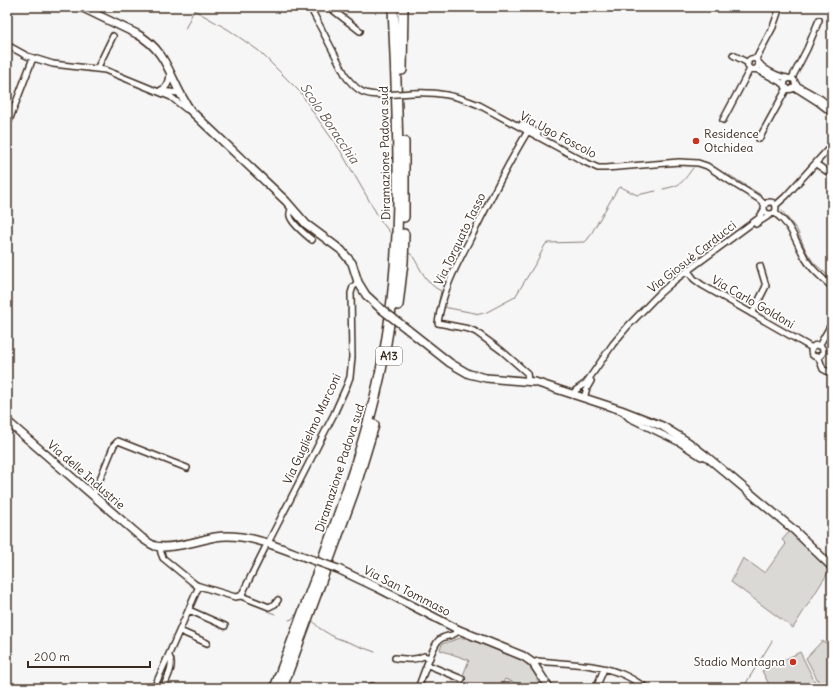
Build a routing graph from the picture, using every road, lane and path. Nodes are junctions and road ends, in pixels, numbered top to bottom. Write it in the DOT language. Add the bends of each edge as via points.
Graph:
graph roads {
  1 [pos="81,7"];
  2 [pos="310,7"];
  3 [pos="329,7"];
  4 [pos="393,7"];
  5 [pos="398,7"];
  6 [pos="403,7"];
  7 [pos="780,7"];
  8 [pos="819,20"];
  9 [pos="360,31"];
  10 [pos="114,36"];
  11 [pos="7,45"];
  12 [pos="733,54"];
  13 [pos="33,58"];
  14 [pos="757,61"];
  15 [pos="748,63"];
  16 [pos="97,69"];
  17 [pos="753,69"];
  18 [pos="402,70"];
  19 [pos="171,73"];
  20 [pos="792,80"];
  21 [pos="788,87"];
  22 [pos="157,90"];
  23 [pos="180,94"];
  24 [pos="171,97"];
  25 [pos="832,108"];
  26 [pos="191,111"];
  27 [pos="832,113"];
  28 [pos="723,120"];
  29 [pos="522,124"];
  30 [pos="7,126"];
  31 [pos="528,131"];
  32 [pos="537,136"];
  33 [pos="759,138"];
  34 [pos="832,145"];
  35 [pos="816,164"];
  36 [pos="832,175"];
  37 [pos="776,205"];
  38 [pos="292,207"];
  39 [pos="764,207"];
  40 [pos="772,214"];
  41 [pos="312,240"];
  42 [pos="760,266"];
  43 [pos="689,272"];
  44 [pos="358,282"];
  45 [pos="832,286"];
  46 [pos="752,314"];
  47 [pos="832,323"];
  48 [pos="819,346"];
  49 [pos="812,348"];
  50 [pos="818,356"];
  51 [pos="832,374"];
  52 [pos="528,380"];
  53 [pos="573,394"];
  54 [pos="584,398"];
  55 [pos="7,421"];
  56 [pos="187,468"];
  57 [pos="93,496"];
  58 [pos="269,541"];
  59 [pos="151,544"];
  60 [pos="160,547"];
  61 [pos="266,548"];
  62 [pos="832,567"];
  63 [pos="199,586"];
  64 [pos="240,596"];
  65 [pos="278,600"];
  66 [pos="189,610"];
  67 [pos="225,626"];
  68 [pos="452,626"];
  69 [pos="459,630"];
  70 [pos="180,631"];
  71 [pos="445,637"];
  72 [pos="207,643"];
  73 [pos="169,656"];
  74 [pos="395,658"];
  75 [pos="430,658"];
  76 [pos="533,663"];
  77 [pos="428,665"];
  78 [pos="604,669"];
  79 [pos="462,679"];
  80 [pos="154,688"];
  81 [pos="163,688"];
  82 [pos="275,688"];
  83 [pos="282,688"];
  84 [pos="367,688"];
  85 [pos="377,688"];
  86 [pos="418,688"];
  87 [pos="549,688"];
  88 [pos="596,688"];
  89 [pos="647,688"];
  1 -- 19 [label="street" via="144,38 159,51"];
  2 -- 31 [label="street, Via Ugo Foscolo, bridge" via="347,78 360,91 382,95 413,93 461,97"];
  3 -- 9 [label="street"];
  4 -- 82 [label="highway, Diramazione Padova sud / A13" via="398,116 398,225 390,316 380,374 366,433 348,490"];
  5 -- 18 [label="highway, Diramazione Padova sud / A13"];
  6 -- 18 [label="highway"];
  7 -- 14 [label="street"];
  8 -- 20 [label="street"];
  10 -- 16 [label="street"];
  11 -- 13 [label="street"];
  12 -- 15 [label="street"];
  13 -- 16 [label="street" via="53,64"];
  13 -- 30 [label="street"];
  14 -- 15 [label="street" via="750,59"];
  14 -- 17 [label="street" via="758,66"];
  14 -- 20 [label="street" via="782,78"];
  15 -- 17 [label="street"];
  16 -- 22 [label="street"];
  17 -- 21 [label="street"];
  17 -- 28 [label="street"];
  18 -- 83 [label="highway, Diramazione Padova sud / A13" via="405,188 403,262 386,373 372,436 354,491"];
  19 -- 22 [label="street" via="165,88"];
  19 -- 23 [label="street"];
  20 -- 21 [label="street"];
  20 -- 21 [label="street" via="784,81"];
  20 -- 25 [label="street"];
  21 -- 27 [label="street"];
  21 -- 33 [label="street"];
  22 -- 23 [label="street"];
  22 -- 24 [label="street"];
  23 -- 24 [label="street" via="175,98"];
  23 -- 26 [label="street"];
  24 -- 26 [label="street"];
  26 -- 38 [label="street"];
  29 -- 32 [label="street" via="538,133"];
  31 -- 32 [label="street, Via Ugo Foscolo"];
  31 -- 52 [label="street, Via Torquato Tasso" via="458,262 445,290 438,323 476,332 526,373"];
  32 -- 39 [label="street, Via Ugo Foscolo" via="598,168 698,163 759,199"];
  34 -- 35 [label="street"];
  35 -- 36 [label="street"];
  35 -- 37 [label="street"];
  37 -- 39 [label="street" via="770,202"];
  37 -- 40 [label="street" via="777,210"];
  38 -- 41 [label="street" via="290,218"];
  38 -- 44 [label="street" via="311,229 347,256"];
  39 -- 40 [label="street, Via Ugo Foscolo" via="766,214"];
  39 -- 43 [label="street, Via Giosuè Carducci" via="759,218"];
  40 -- 43 [label="street, Via Giosuè Carducci"];
  40 -- 45 [label="street, Via Ugo Foscolo" via="790,228 813,269"];
  42 -- 46 [label="street" via="766,286"];
  43 -- 46 [label="street, Via Carlo Goldoni" via="702,285"];
  43 -- 53 [label="street, Via Giosuè Carducci" via="659,294 637,315 586,383"];
  43 -- 54 [label="street, Via Giosuè Carducci" via="664,292 626,332 588,385"];
  44 -- 52 [label="street, bridge" via="366,295 380,308 450,363 469,374 486,378"];
  44 -- 58 [label="street, Via Guglielmo Marconi" via="351,293 350,377 334,414"];
  46 -- 49 [label="street, Via Carlo Goldoni"];
  47 -- 48 [label="street"];
  48 -- 49 [label="street" via="815,345"];
  48 -- 50 [label="street" via="822,351"];
  49 -- 50 [label="street" via="812,354"];
  50 -- 51 [label="street" via="823,369"];
  52 -- 53 [label="street"];
  53 -- 54 [label="street"];
  54 -- 62 [label="street" via="662,426 688,442 794,530"];
  55 -- 57 [label="street, Via delle Industrie"];
  56 -- 57 [label="street" via="118,441"];
  57 -- 59 [label="street, Via delle Industrie"];
  59 -- 60 [label="street, Via San Tommaso"];
  60 -- 63 [label="street" via="163,558"];
  60 -- 68 [label="street, Via San Tommaso, bridge" via="217,537 253,539 338,570"];
  61 -- 64 [label="street"];
  63 -- 64 [label="street" via="235,597"];
  63 -- 66 [label="street"];
  64 -- 65 [label="street" via="270,607"];
  66 -- 67 [label="street"];
  66 -- 70 [label="street"];
  68 -- 69 [label="street, Via San Tommaso"];
  68 -- 71 [label="street"];
  69 -- 71 [label="street" via="454,635"];
  69 -- 76 [label="street, Via San Tommaso" via="523,656"];
  70 -- 72 [label="street"];
  70 -- 73 [label="street"];
  71 -- 75 [label="street" via="437,642"];
  73 -- 80 [label="street"];
  73 -- 81 [label="street" via="172,668"];
  74 -- 75 [label="street"];
  75 -- 77 [label="street"];
  76 -- 78 [label="street" via="538,661"];
  76 -- 87 [label="street"];
  77 -- 79 [label="street"];
  77 -- 86 [label="street"];
  78 -- 88 [label="street"];
  78 -- 89 [label="street" via="619,673"];
  84 -- 85 [label="street"];
}
